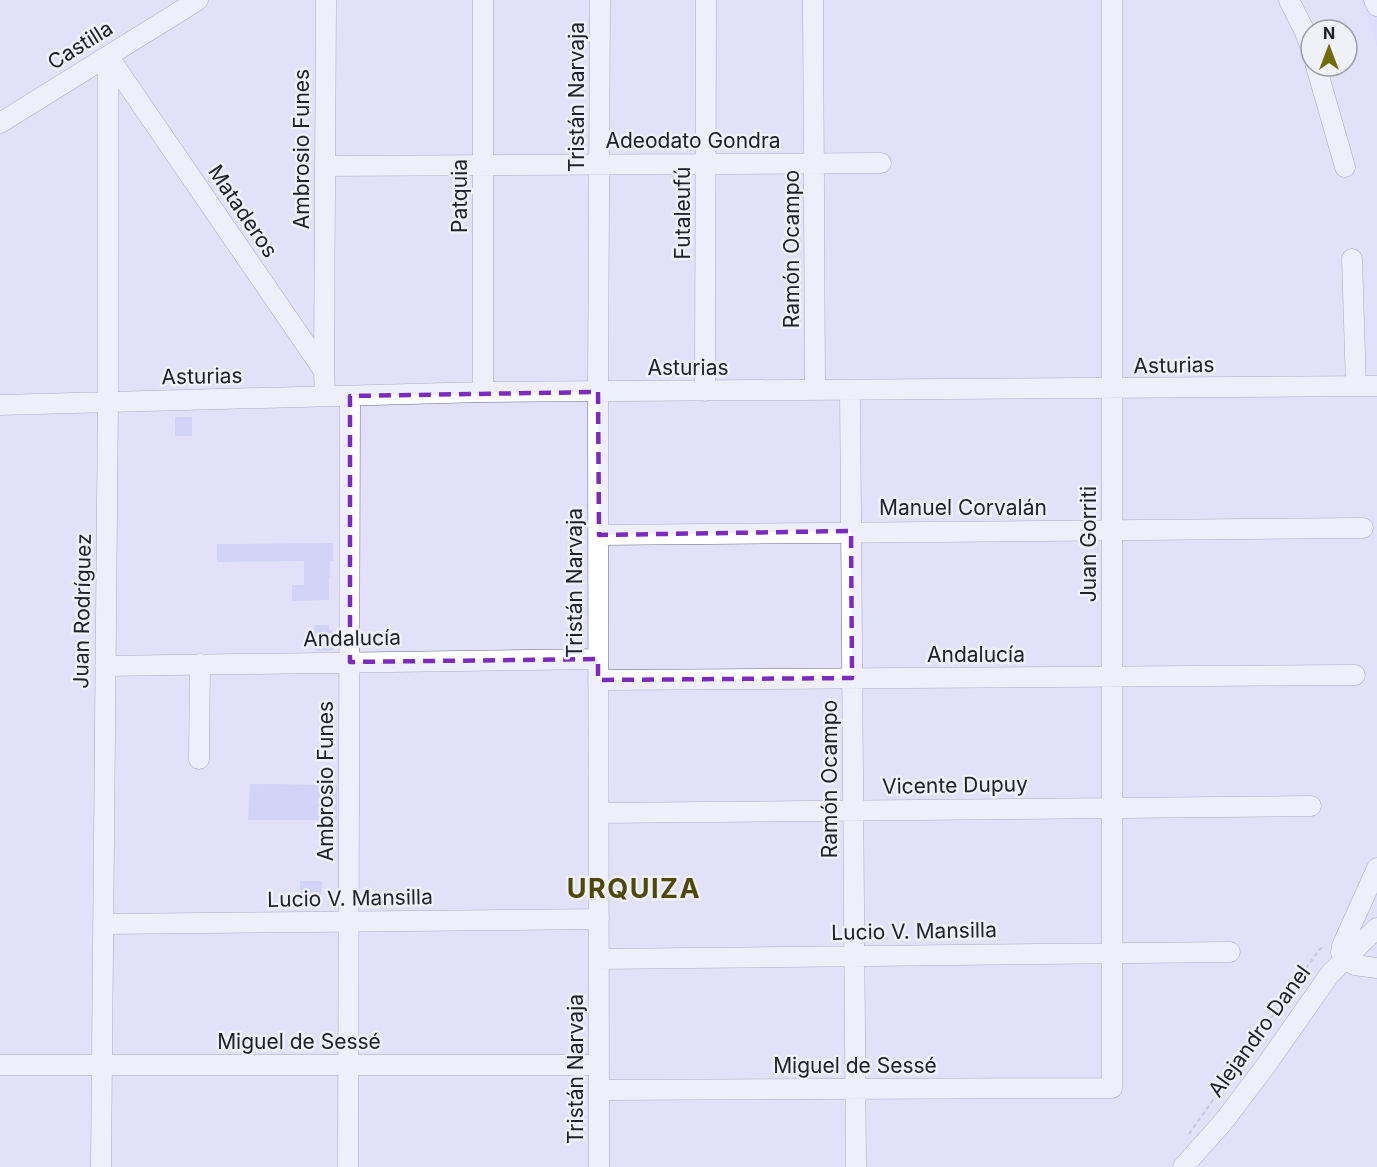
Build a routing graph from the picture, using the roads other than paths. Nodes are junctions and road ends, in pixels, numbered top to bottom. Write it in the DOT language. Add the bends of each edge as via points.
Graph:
graph roads {
  1 [pos="326,0"];
  2 [pos="483,0"];
  3 [pos="600,0"];
  4 [pos="706,0"];
  5 [pos="813,0"];
  6 [pos="1112,0"];
  7 [pos="1289,0"];
  8 [pos="1374,0"];
  9 [pos="191,2"];
  10 [pos="1377,6"];
  11 [pos="1299,19"];
  12 [pos="108,56"];
  13 [pos="1319,78"];
  14 [pos="0,123"];
  15 [pos="815,163"];
  16 [pos="881,163"];
  17 [pos="600,164"];
  18 [pos="706,164"];
  19 [pos="483,165"];
  20 [pos="325,166"];
  21 [pos="1345,167"];
  22 [pos="1352,259"];
  23 [pos="324,371"];
  24 [pos="1356,386"];
  25 [pos="1377,386"];
  26 [pos="1112,389"];
  27 [pos="815,390"];
  28 [pos="850,390"];
  29 [pos="705,391"];
  30 [pos="483,392"];
  31 [pos="598,392"];
  32 [pos="326,396"];
  33 [pos="350,396"];
  34 [pos="108,402"];
  35 [pos="0,405"];
  36 [pos="1363,528"];
  37 [pos="851,531"];
  38 [pos="1112,531"];
  39 [pos="599,535"];
  40 [pos="598,659"];
  41 [pos="350,662"];
  42 [pos="200,664"];
  43 [pos="105,666"];
  44 [pos="1355,675"];
  45 [pos="1112,677"];
  46 [pos="852,678"];
  47 [pos="598,680"];
  48 [pos="199,759"];
  49 [pos="1311,806"];
  50 [pos="1112,808"];
  51 [pos="853,810"];
  52 [pos="599,813"];
  53 [pos="1377,868"];
  54 [pos="599,919"];
  55 [pos="349,922"];
  56 [pos="103,924"];
  57 [pos="1377,928"];
  58 [pos="1230,952"];
  59 [pos="1112,953"];
  60 [pos="854,956"];
  61 [pos="1344,958"];
  62 [pos="599,959"];
  63 [pos="1377,969"];
  64 [pos="0,1065"];
  65 [pos="101,1065"];
  66 [pos="349,1065"];
  67 [pos="599,1065"];
  68 [pos="1112,1088"];
  69 [pos="855,1089"];
  70 [pos="599,1090"];
  71 [pos="1187,1166"];
  72 [pos="100,1167"];
  73 [pos="348,1167"];
  74 [pos="599,1167"];
  75 [pos="856,1167"];
  1 -- 20 [label="street, Ambrosio Funes"];
  2 -- 19 [label="street, Patquia"];
  3 -- 17 [label="street, Tristán Narvaja"];
  4 -- 18 [label="street, Futaleufú"];
  5 -- 15 [label="street, Ramón Ocampo"];
  6 -- 26 [label="street, Juan Gorriti"];
  7 -- 11 [label="street"];
  8 -- 10 [label="street"];
  9 -- 12 [label="street, Castilla"];
  12 -- 14 [label="street, Castilla"];
  12 -- 23 [label="street, Mataderos"];
  12 -- 34 [label="street, Juan Rodríguez"];
  13 -- 21 [label="street"];
  15 -- 16 [label="street, Adeodato Gondra"];
  15 -- 18 [label="street, Adeodato Gondra"];
  15 -- 27 [label="street, Ramón Ocampo"];
  17 -- 18 [label="street, Adeodato Gondra"];
  17 -- 19 [label="street, Adeodato Gondra"];
  17 -- 31 [label="street, Tristán Narvaja"];
  18 -- 29 [label="street, Futaleufú"];
  19 -- 20 [label="street, Adeodato Gondra"];
  19 -- 30 [label="street, Patquia"];
  20 -- 23 [label="street, Ambrosio Funes"];
  22 -- 24 [label="street"];
  23 -- 32 [label="street, Mataderos"];
  24 -- 25 [label="street, Asturias"];
  24 -- 26 [label="street, Asturias"];
  26 -- 28 [label="street, Asturias"];
  26 -- 38 [label="street, Juan Gorriti"];
  27 -- 28 [label="street, Asturias"];
  27 -- 29 [label="street, Asturias"];
  28 -- 37 [label="street, Ramón Ocampo"];
  29 -- 31 [label="street, Asturias"];
  30 -- 31 [label="street, Asturias"];
  30 -- 33 [label="street, Asturias"];
  31 -- 39 [label="street, Tristán Narvaja"];
  32 -- 33 [label="street, Asturias"];
  32 -- 34 [label="street, Asturias"];
  33 -- 41 [label="street, Ambrosio Funes"];
  34 -- 35 [label="street, Asturias"];
  34 -- 43 [label="street, Juan Rodríguez"];
  36 -- 38 [label="street, Manuel Corvalán"];
  37 -- 38 [label="street, Manuel Corvalán"];
  37 -- 39 [label="street, Manuel Corvalán"];
  37 -- 46 [label="street, Ramón Ocampo"];
  38 -- 45 [label="street, Juan Gorriti"];
  39 -- 40 [label="street, Tristán Narvaja"];
  40 -- 41 [label="street, Andalucía"];
  40 -- 47 [label="street, Tristán Narvaja"];
  41 -- 42 [label="street, Andalucía"];
  41 -- 55 [label="street, Ambrosio Funes"];
  42 -- 43 [label="street, Andalucía"];
  42 -- 48 [label="street"];
  43 -- 56 [label="street, Juan Rodríguez"];
  44 -- 45 [label="street, Andalucía"];
  45 -- 46 [label="street, Andalucía"];
  45 -- 50 [label="street, Juan Gorriti"];
  46 -- 47 [label="street, Andalucía"];
  46 -- 51 [label="street, Ramón Ocampo"];
  47 -- 52 [label="street, Tristán Narvaja"];
  49 -- 50 [label="street, Vicente Dupuy"];
  50 -- 51 [label="street, Vicente Dupuy"];
  50 -- 59 [label="street, Juan Gorriti"];
  51 -- 52 [label="street, Vicente Dupuy"];
  51 -- 60 [label="street, Ramón Ocampo"];
  52 -- 54 [label="street, Tristán Narvaja"];
  53 -- 61 [label="street" via="1346,935 1341,952"];
  54 -- 55 [label="street, Lucio V. Mansilla"];
  54 -- 62 [label="street, Tristán Narvaja"];
  55 -- 56 [label="street, Lucio V. Mansilla"];
  55 -- 66 [label="street, Ambrosio Funes"];
  56 -- 65 [label="street, Juan Rodríguez"];
  57 -- 61 [label="street, Alejandro Danel"];
  58 -- 59 [label="street, Lucio V. Mansilla"];
  59 -- 60 [label="street, Lucio V. Mansilla"];
  59 -- 68 [label="street, Juan Gorriti"];
  60 -- 62 [label="street, Lucio V. Mansilla"];
  60 -- 69 [label="street, Ramón Ocampo"];
  61 -- 63 [label="street" via="1355,965"];
  61 -- 71 [label="street, Alejandro Danel"];
  62 -- 67 [label="street, Tristán Narvaja"];
  64 -- 65 [label="street, Miguel de Sessé"];
  65 -- 66 [label="street, Miguel de Sessé"];
  65 -- 72 [label="street, Juan Rodríguez"];
  66 -- 67 [label="street, Miguel de Sessé"];
  66 -- 73 [label="street, Ambrosio Funes"];
  67 -- 70 [label="street, Tristán Narvaja"];
  68 -- 69 [label="street, Miguel de Sessé"];
  69 -- 70 [label="street, Miguel de Sessé"];
  69 -- 75 [label="street, Ramón Ocampo"];
  70 -- 74 [label="street, Tristán Narvaja"];
}
